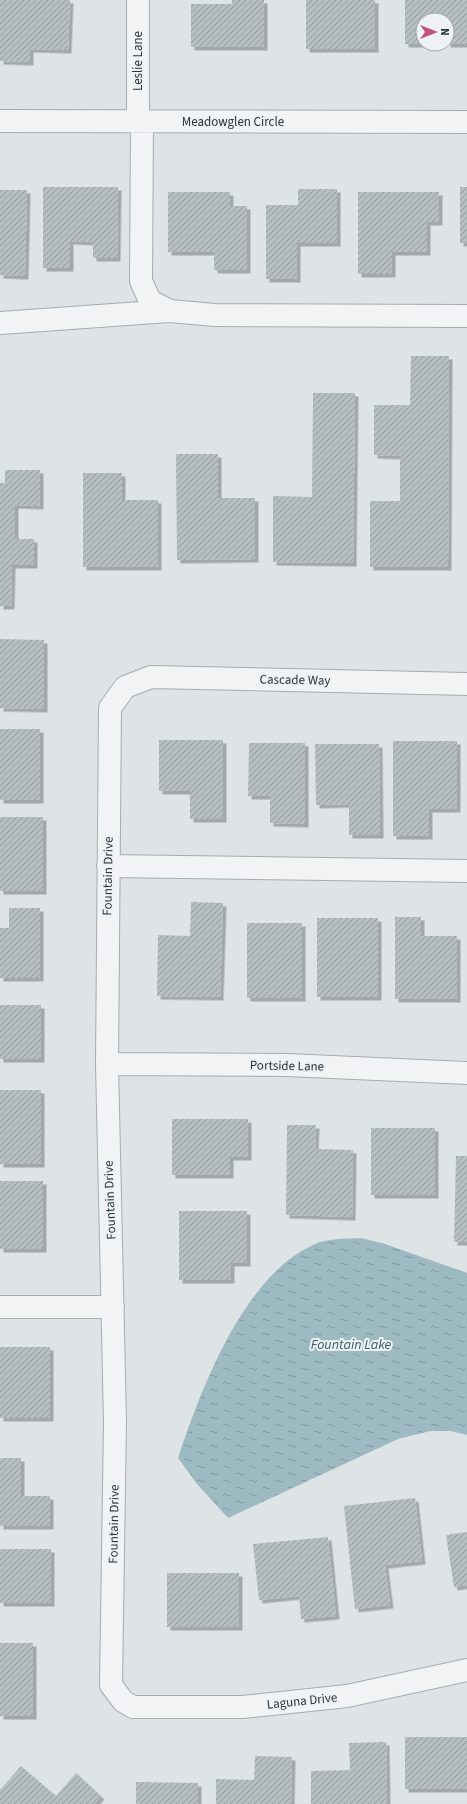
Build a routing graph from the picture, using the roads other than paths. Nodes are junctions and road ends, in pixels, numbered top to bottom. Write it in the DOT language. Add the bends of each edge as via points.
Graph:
graph roads {
  1 [pos="138,0"];
  2 [pos="0,121"];
  3 [pos="140,122"];
  4 [pos="467,122"];
  5 [pos="170,311"];
  6 [pos="467,316"];
  7 [pos="1,323"];
  8 [pos="467,684"];
  9 [pos="125,687"];
  10 [pos="108,866"];
  11 [pos="467,871"];
  12 [pos="107,1064"];
  13 [pos="467,1073"];
  14 [pos="0,1307"];
  15 [pos="113,1307"];
  16 [pos="467,1670"];
  17 [pos="133,1707"];
  1 -- 3 [label="street, Leslie Lane"];
  2 -- 3 [label="street, Meadowglen Circle"];
  3 -- 4 [label="street, Meadowglen Circle"];
  3 -- 5 [label="street, Leslie Lane" via="140,281 150,301"];
  5 -- 6 [label="street" via="214,315"];
  5 -- 7 [label="street"];
  8 -- 9 [label="street, Cascade Way" via="151,677"];
  9 -- 10 [label="street, Fountain Drive" via="110,708"];
  10 -- 11 [label="street"];
  10 -- 12 [label="street, Fountain Drive"];
  12 -- 13 [label="street, Portside Lane" via="287,1065"];
  12 -- 15 [label="street, Fountain Drive"];
  14 -- 15 [label="street"];
  15 -- 17 [label="street, Fountain Drive" via="115,1421 111,1685 123,1702"];
  16 -- 17 [label="street, Laguna Drive" via="347,1696 243,1707"];
}
